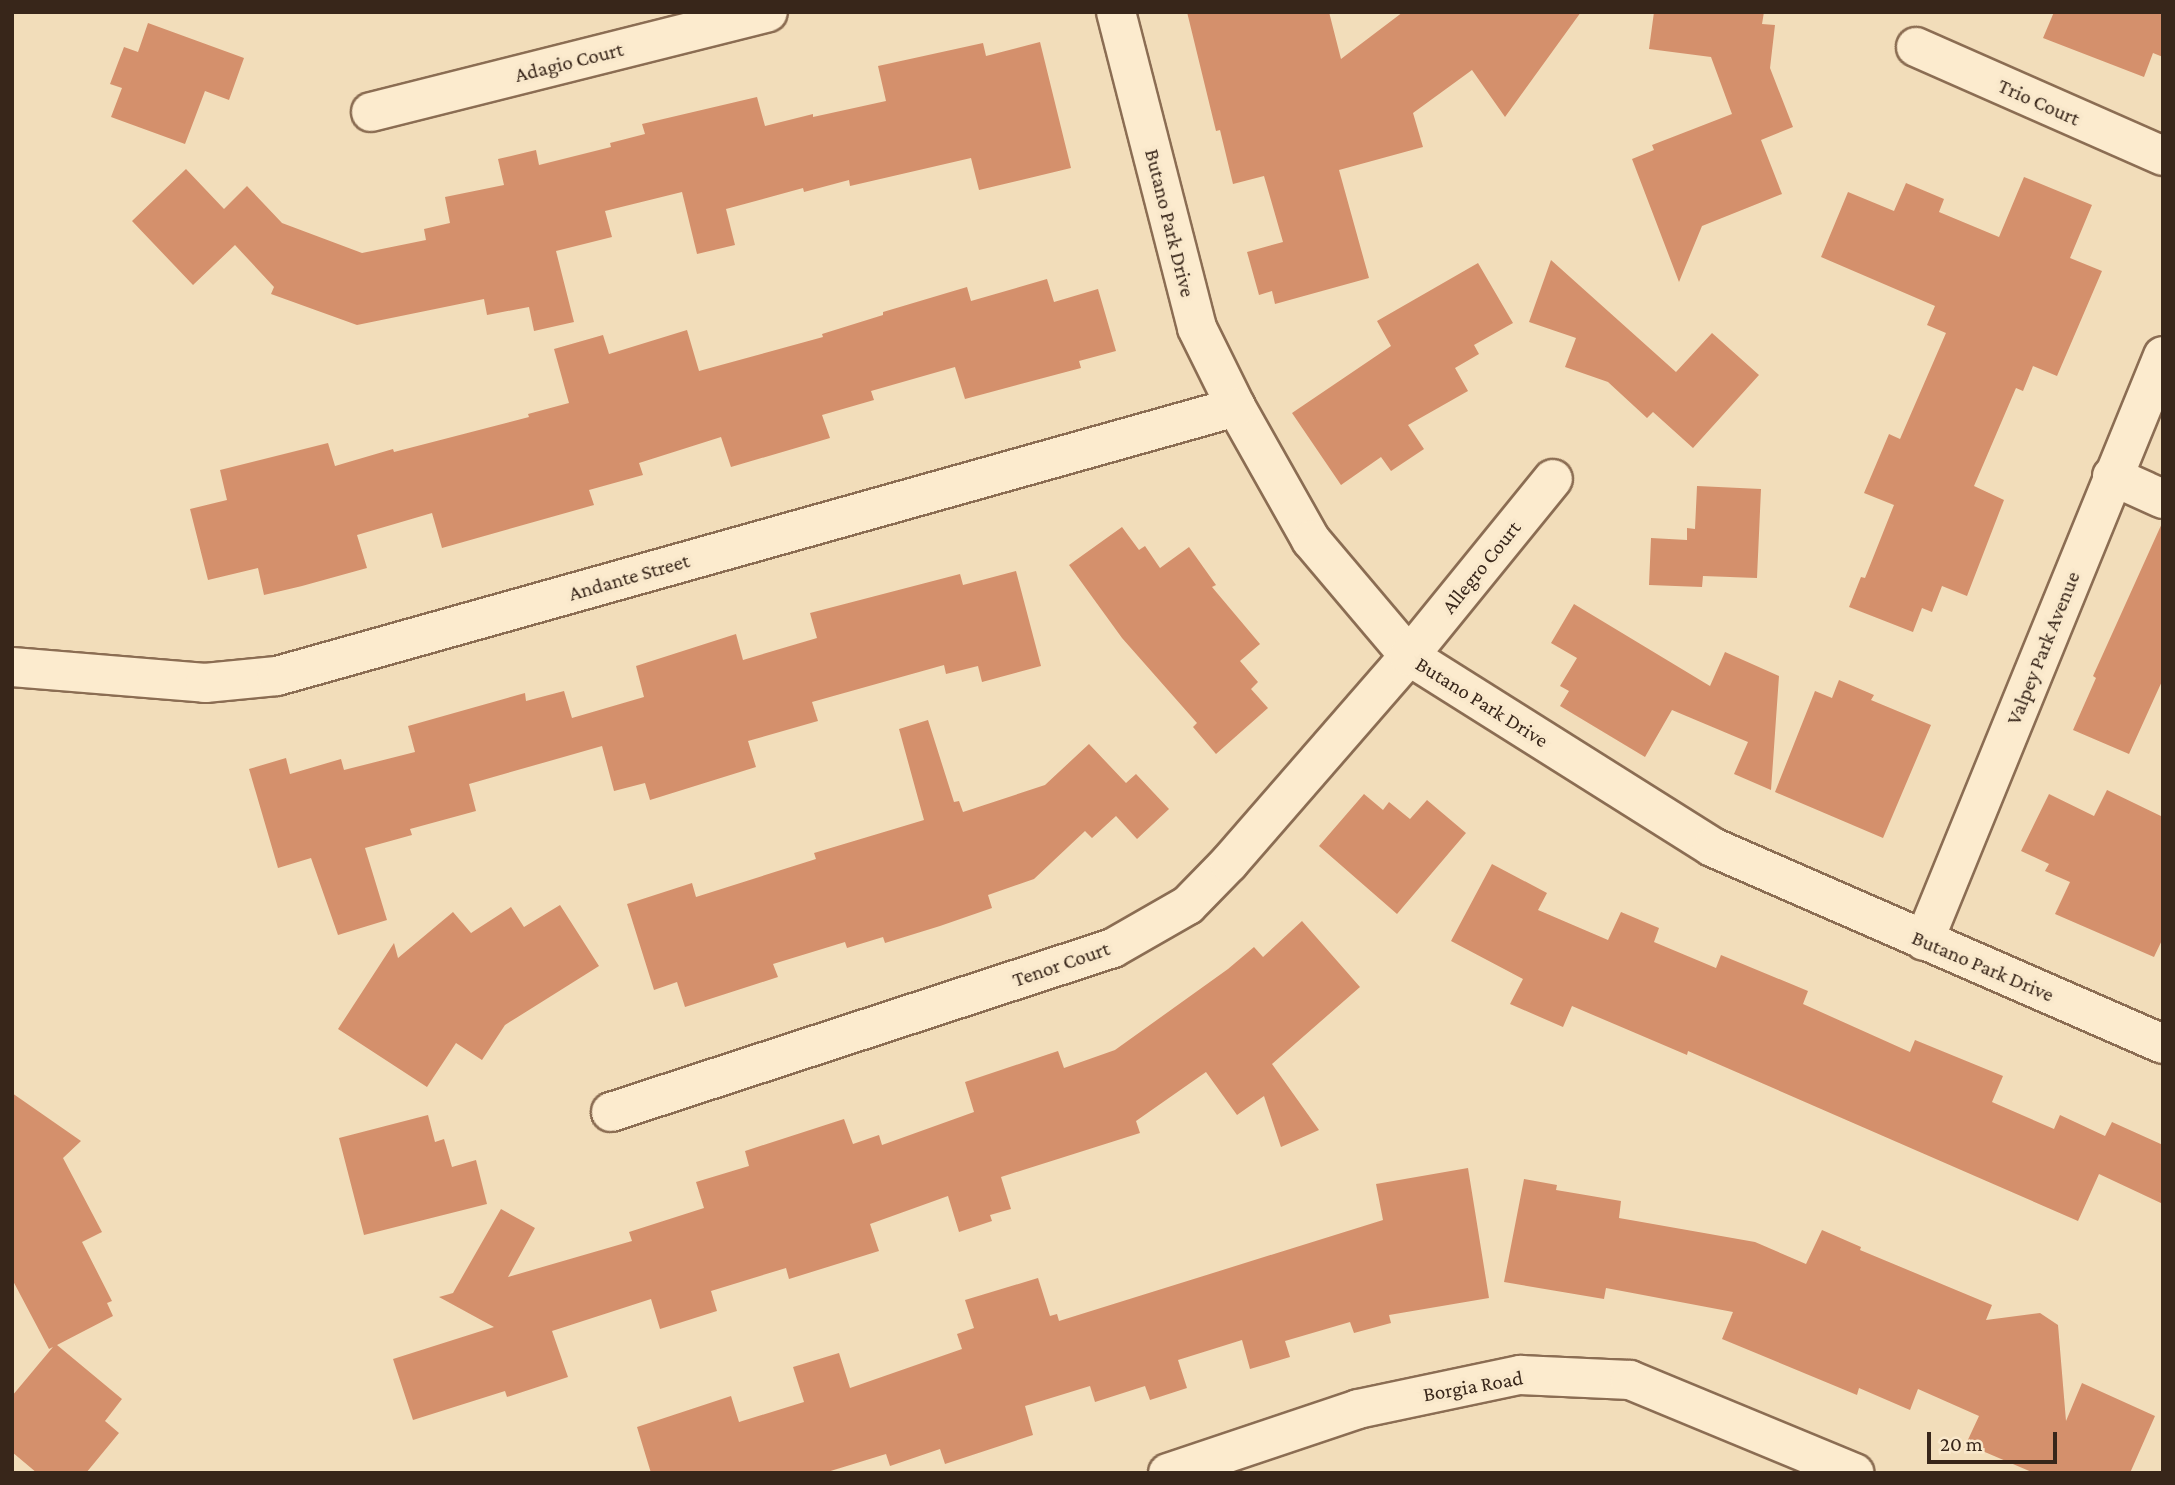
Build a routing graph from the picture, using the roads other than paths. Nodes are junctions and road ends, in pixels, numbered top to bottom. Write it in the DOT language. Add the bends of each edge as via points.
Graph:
graph roads {
  1 [pos="768,12"];
  2 [pos="1115,12"];
  3 [pos="1916,47"];
  4 [pos="371,112"];
  5 [pos="2163,156"];
  6 [pos="2163,356"];
  7 [pos="1236,407"];
  8 [pos="2112,476"];
  9 [pos="1553,479"];
  10 [pos="2163,499"];
  11 [pos="1409,656"];
  12 [pos="12,667"];
  13 [pos="1924,941"];
  14 [pos="2163,1044"];
  15 [pos="611,1112"];
  16 [pos="1168,1473"];
  17 [pos="1855,1473"];
  1 -- 4 [label="street, Adagio Court"];
  2 -- 7 [label="street, Butano Park Drive" via="1197,328"];
  3 -- 5 [label="street, Trio Court"];
  6 -- 8 [label="street, Valpey Park Avenue"];
  7 -- 11 [label="street, Butano Park Drive" via="1311,540"];
  7 -- 12 [label="street, Andante Street" via="277,676 205,683"];
  8 -- 10 [label="street"];
  8 -- 13 [label="street, Valpey Park Avenue"];
  9 -- 11 [label="street, Allegro Court"];
  11 -- 13 [label="street, Butano Park Drive" via="1713,846"];
  11 -- 15 [label="street, Tenor Court" via="1188,905 1113,948"];
  13 -- 14 [label="street, Butano Park Drive"];
  16 -- 17 [label="street, Borgia Road" via="1358,1409 1521,1375 1630,1380"];
}
